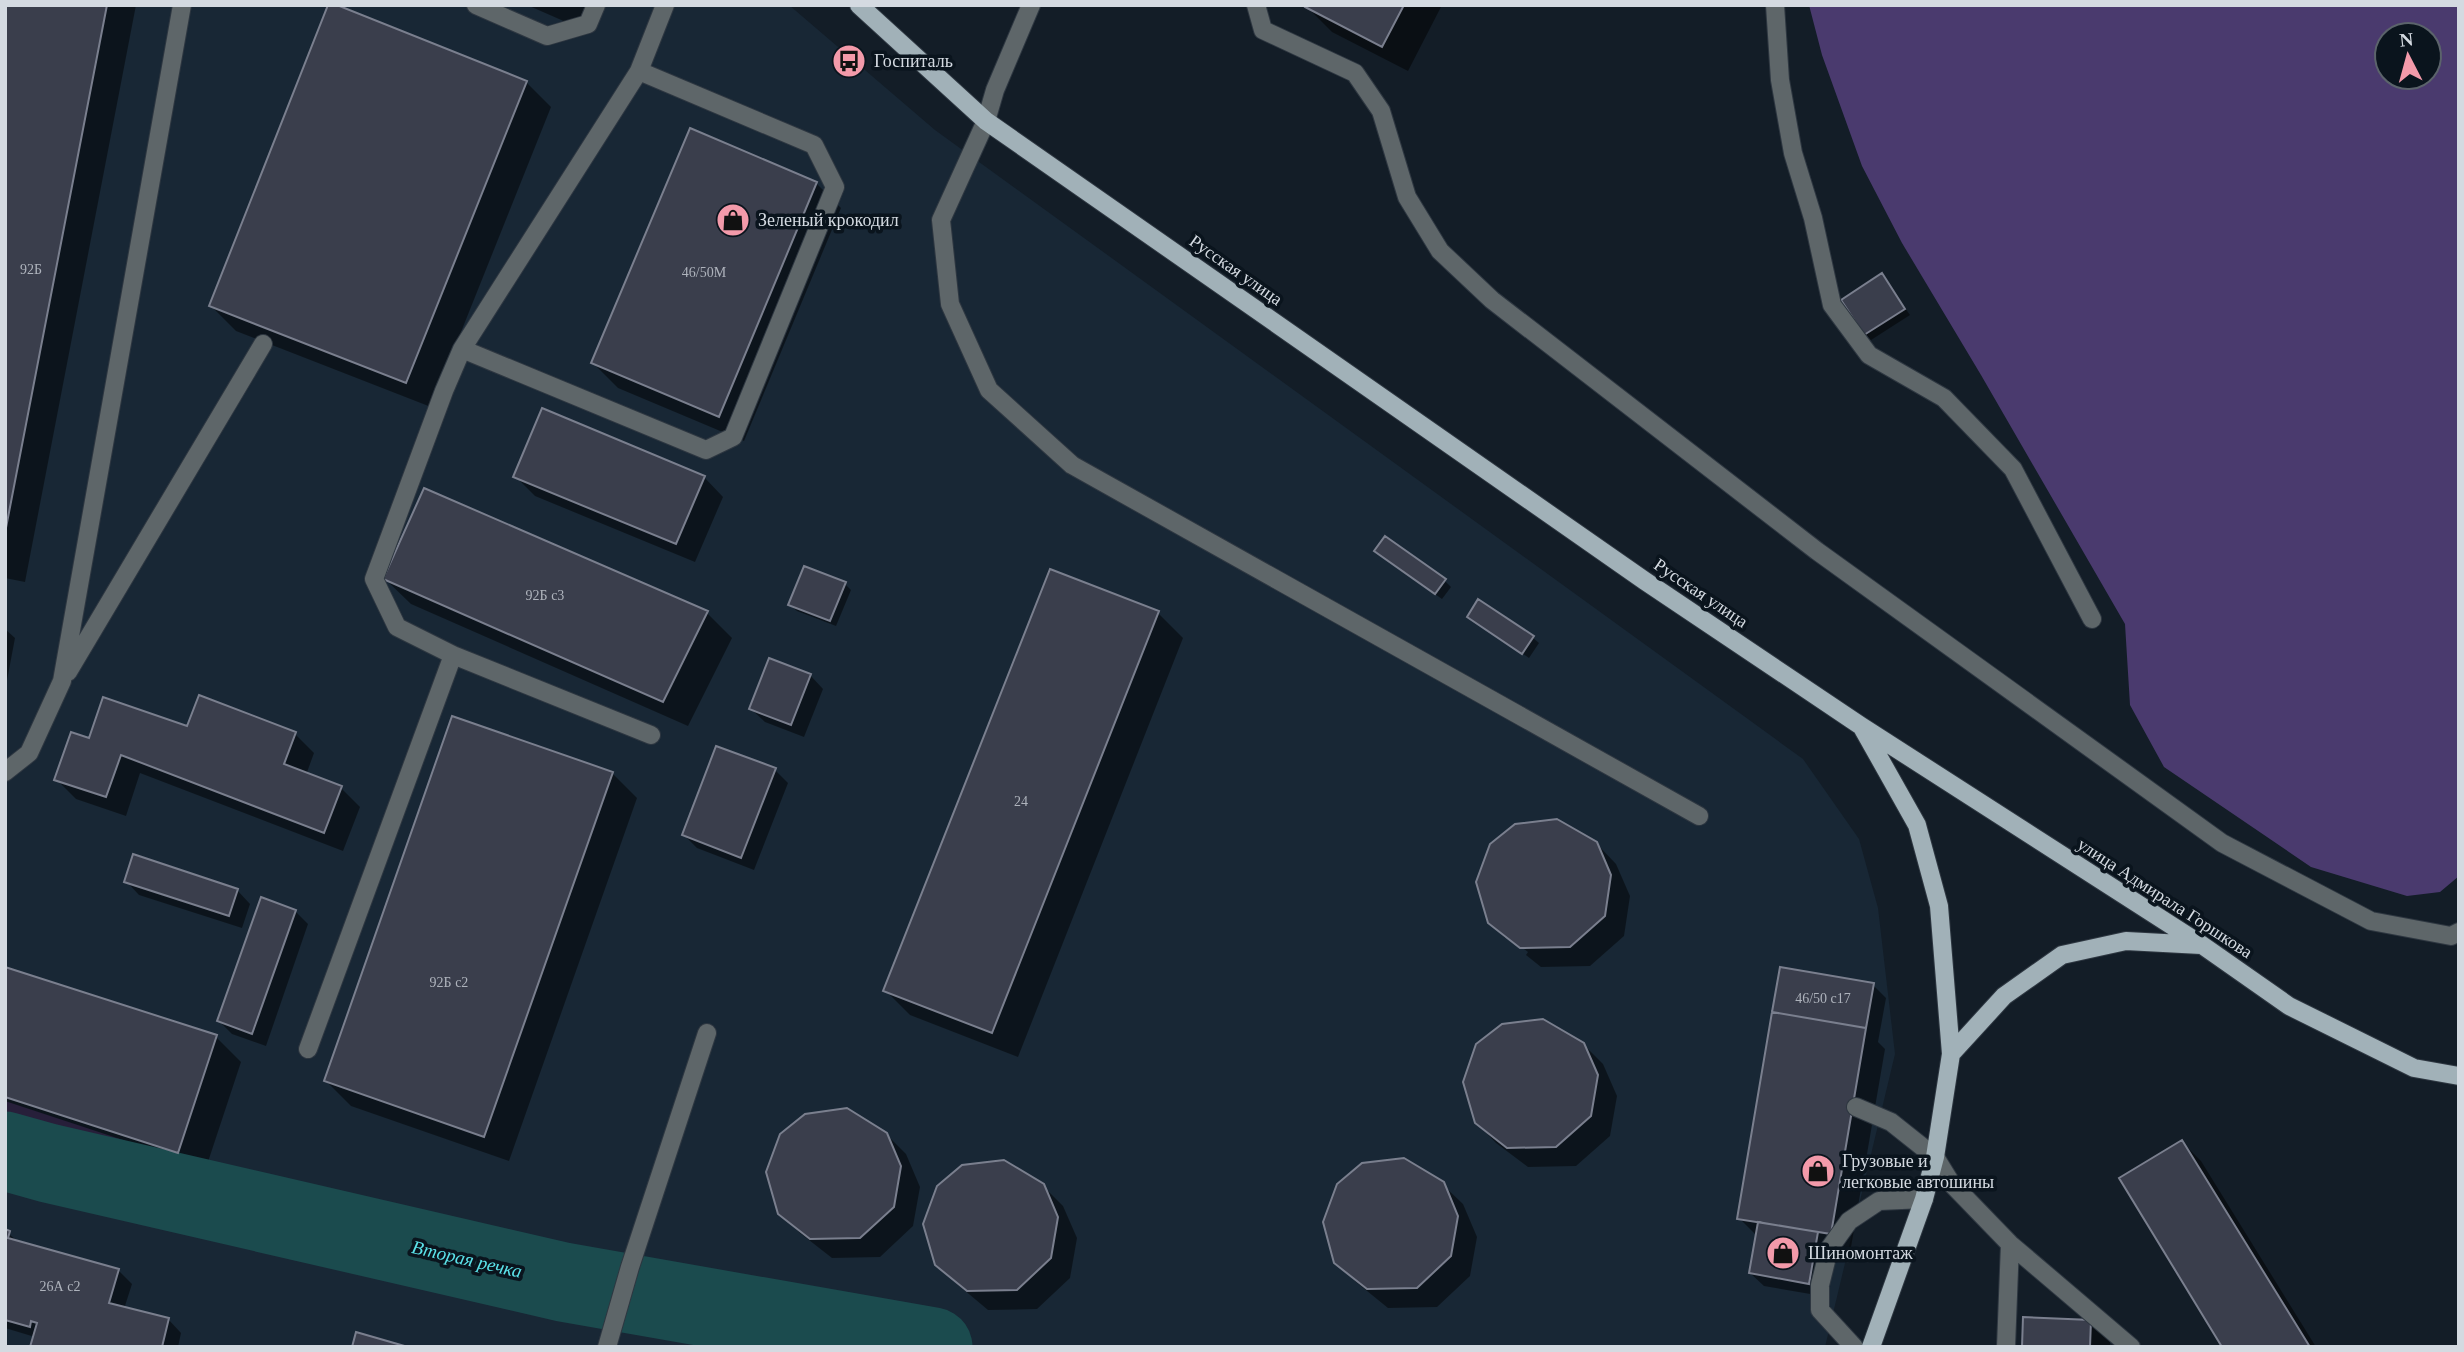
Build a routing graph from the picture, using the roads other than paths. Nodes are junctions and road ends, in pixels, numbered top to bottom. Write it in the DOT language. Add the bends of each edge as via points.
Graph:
graph roads {
  1 [pos="182,5"];
  2 [pos="476,5"];
  3 [pos="596,5"];
  4 [pos="665,5"];
  5 [pos="859,5"];
  6 [pos="1031,5"];
  7 [pos="1256,5"];
  8 [pos="1775,5"];
  9 [pos="639,71"];
  10 [pos="986,121"];
  11 [pos="263,344"];
  12 [pos="462,349"];
  13 [pos="2092,619"];
  14 [pos="453,655"];
  15 [pos="62,681"];
  16 [pos="1861,726"];
  17 [pos="651,735"];
  18 [pos="5,772"];
  19 [pos="1699,816"];
  20 [pos="2459,933"];
  21 [pos="2202,945"];
  22 [pos="707,1033"];
  23 [pos="308,1049"];
  24 [pos="1951,1054"];
  25 [pos="2459,1076"];
  26 [pos="1856,1107"];
  27 [pos="1935,1157"];
  28 [pos="1924,1199"];
  29 [pos="2010,1244"];
  30 [pos="607,1347"];
  31 [pos="1854,1347"];
  32 [pos="1871,1347"];
  33 [pos="2006,1347"];
  34 [pos="2131,1347"];
  1 -- 15 [label="street"];
  2 -- 3 [label="street" via="547,36 588,24"];
  4 -- 9 [label="street"];
  5 -- 10 [label="main road, Русская улица"];
  6 -- 10 [label="street"];
  7 -- 20 [label="street" via="1263,30 1355,74 1381,111 1406,197 1440,251 1492,300 1817,551 2222,843 2371,921 2451,936"];
  8 -- 13 [label="street" via="1780,80 1793,153 1832,305 1869,355 1944,398 2013,469"];
  9 -- 12 [label="street"];
  9 -- 12 [label="street" via="814,145 835,187 733,437 706,450"];
  10 -- 16 [label="main road, Русская улица" via="1645,581"];
  10 -- 19 [label="street" via="941,220 950,304 989,390 1072,465"];
  11 -- 15 [label="street"];
  12 -- 14 [label="street" via="374,579 397,627"];
  14 -- 17 [label="street"];
  14 -- 23 [label="street"];
  15 -- 18 [label="street" via="29,753"];
  16 -- 21 [label="main road, улица Адмирала Горшкова"];
  16 -- 24 [label="main road, Русская улица" via="1917,825 1939,906"];
  21 -- 24 [label="main road" via="2126,941 2062,955 2004,996"];
  21 -- 25 [label="main road, улица Адмирала Горшкова" via="2289,1006 2414,1068"];
  22 -- 30 [label="street"];
  24 -- 27 [label="main road, Русская улица"];
  26 -- 27 [label="street" via="1891,1122"];
  27 -- 28 [label="main road, Русская улица"];
  27 -- 29 [label="street" via="1951,1183"];
  28 -- 31 [label="street" via="1879,1201 1849,1221 1829,1249 1820,1285 1821,1310"];
  28 -- 32 [label="main road, Русская улица"];
  29 -- 33 [label="street"];
  29 -- 34 [label="street"];
}
